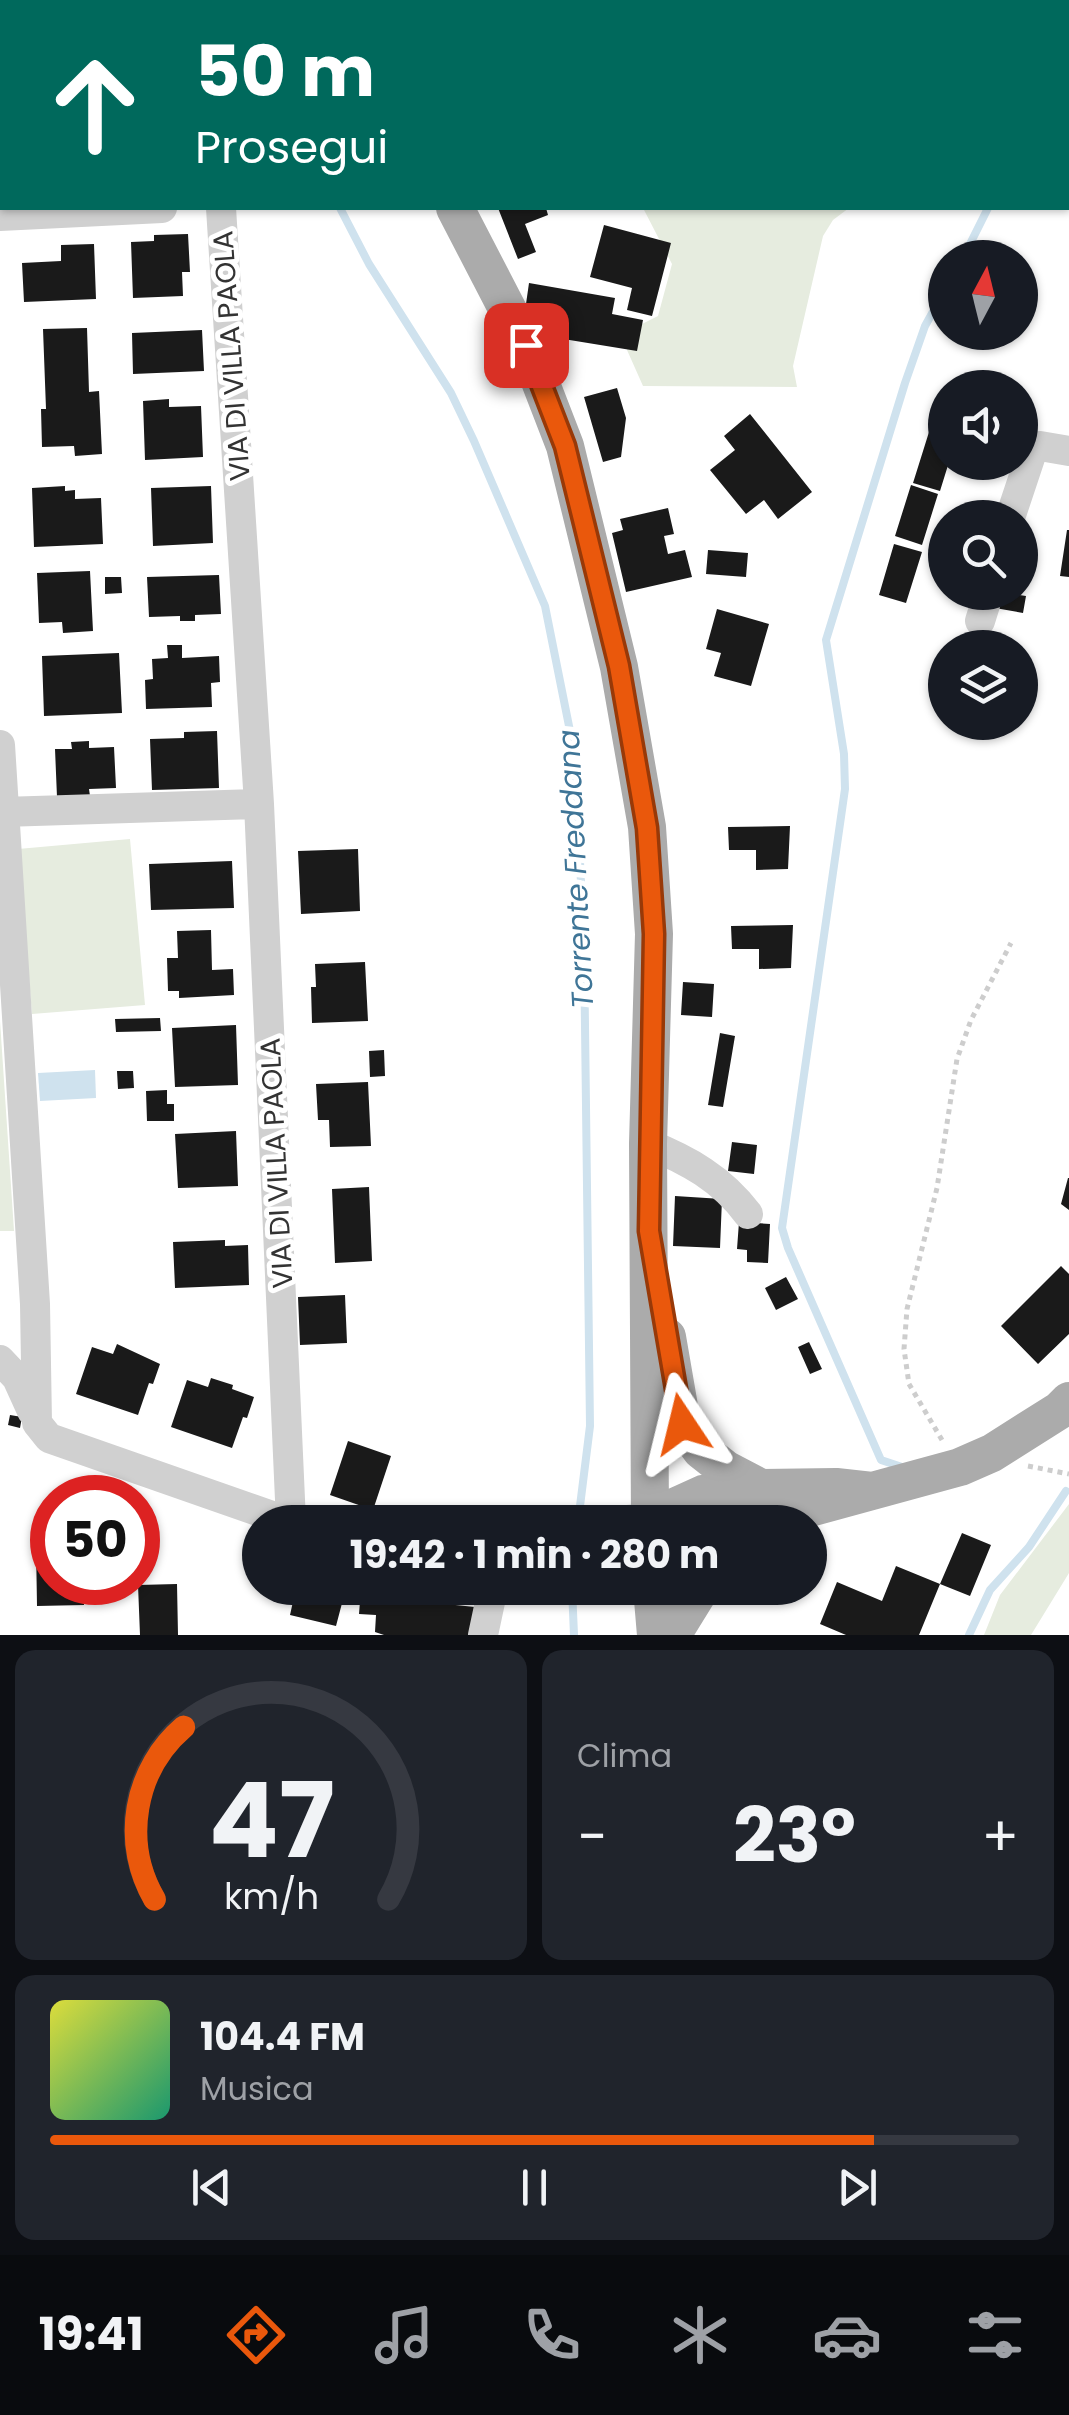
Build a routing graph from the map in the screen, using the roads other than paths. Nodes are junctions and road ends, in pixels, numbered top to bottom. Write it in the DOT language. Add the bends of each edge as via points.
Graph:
graph roads {
  1 [pos="122,210"];
  2 [pos="221,210"];
  3 [pos="456,210"];
  4 [pos="0,216"];
  5 [pos="1069,451"];
  6 [pos="1016,500"];
  7 [pos="0,745"];
  8 [pos="259,804"];
  9 [pos="3,812"];
  10 [pos="648,1144"];
  11 [pos="748,1214"];
  12 [pos="649,1231"];
  13 [pos="0,1360"];
  14 [pos="1069,1401"];
  15 [pos="37,1423"];
  16 [pos="242,1505"];
  17 [pos="289,1505"];
  18 [pos="644,1505"];
  19 [pos="678,1505"];
  20 [pos="742,1505"];
  21 [pos="762,1505"];
  22 [pos="806,1505"];
  23 [pos="486,1605"];
  24 [pos="653,1605"];
  25 [pos="691,1605"];
  26 [pos="483,1635"];
  27 [pos="656,1635"];
  28 [pos="672,1635"];
  1 -- 4 [label="street"];
  2 -- 8 [label="street, VIA DI VILLA PAOLA"];
  3 -- 10 [label="main road" via="526,345 565,446 619,666 647,828 654,934"];
  5 -- 6 [label="street" via="1033,449"];
  7 -- 9 [label="street"];
  8 -- 9 [label="street"];
  8 -- 17 [label="street, VIA DI VILLA PAOLA"];
  9 -- 15 [label="street"];
  10 -- 11 [label="street" via="688,1160"];
  10 -- 12 [label="main road"];
  12 -- 18 [label="main road"];
  12 -- 21 [label="main road" via="682,1424"];
  13 -- 15 [label="street" via="18,1378"];
  14 -- 22 [label="main road" via="960,1467"];
  15 -- 16 [label="street" via="50,1438"];
  19 -- 20 [label="main road" via="702,1494"];
  23 -- 26 [label="street"];
  24 -- 27 [label="main road"];
  25 -- 28 [label="main road"];
}
